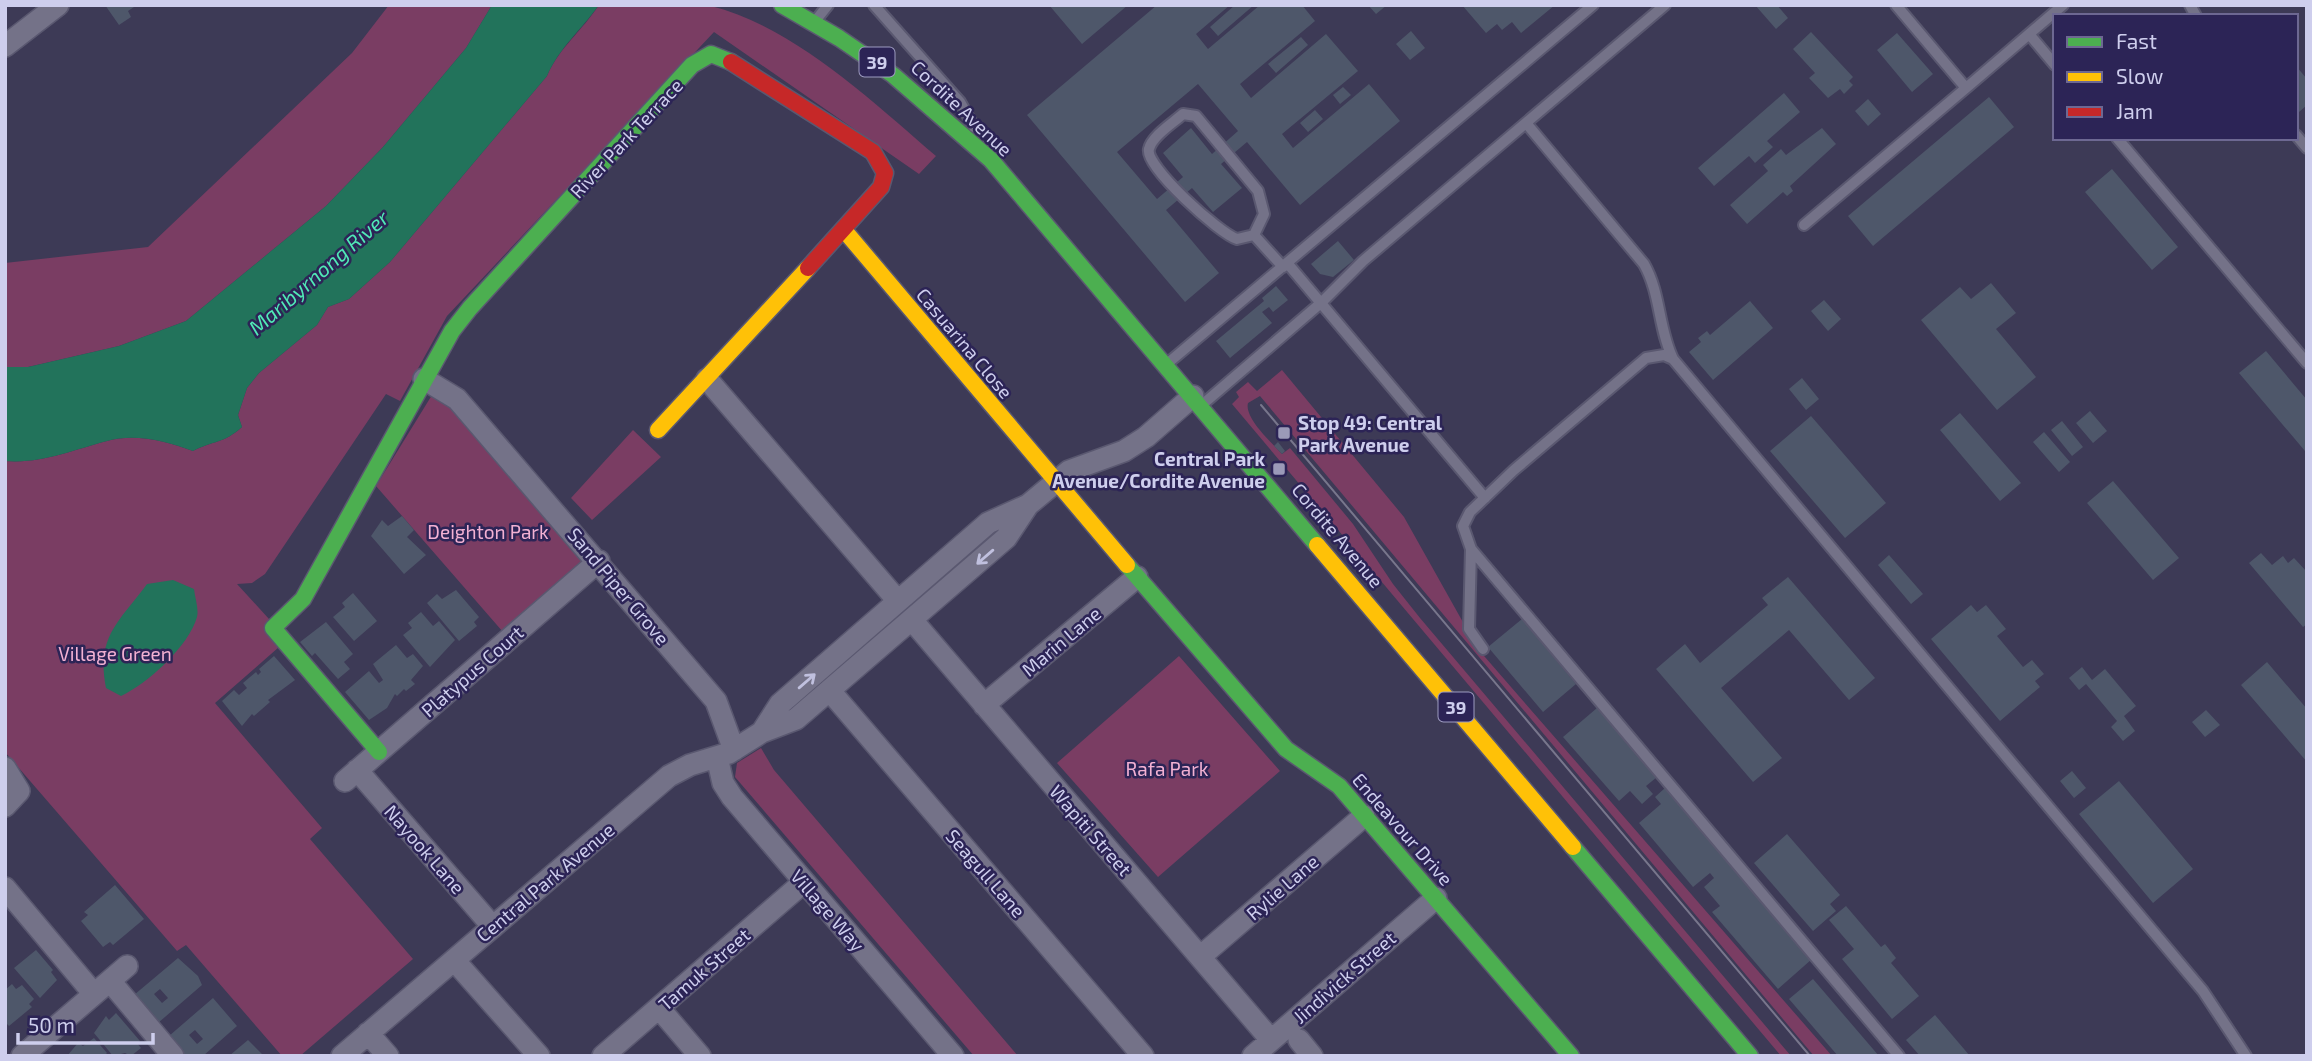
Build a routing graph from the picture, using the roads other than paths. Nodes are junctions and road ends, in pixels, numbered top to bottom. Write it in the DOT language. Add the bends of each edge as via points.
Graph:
graph roads {
  1 [pos="58,5"];
  2 [pos="782,5"];
  3 [pos="828,5"];
  4 [pos="874,5"];
  5 [pos="1592,5"];
  6 [pos="1664,5"];
  7 [pos="1896,5"];
  8 [pos="2063,5"];
  9 [pos="814,22"];
  10 [pos="2029,34"];
  11 [pos="5,46"];
  12 [pos="2053,63"];
  13 [pos="1966,88"];
  14 [pos="1526,123"];
  15 [pos="2119,140"];
  16 [pos="991,160"];
  17 [pos="1804,225"];
  18 [pos="844,230"];
  19 [pos="1254,235"];
  20 [pos="1285,266"];
  21 [pos="1322,302"];
  22 [pos="1674,359"];
  23 [pos="2307,363"];
  24 [pos="1166,365"];
  25 [pos="424,379"];
  26 [pos="706,379"];
  27 [pos="1197,401"];
  28 [pos="659,430"];
  29 [pos="1055,482"];
  30 [pos="1485,498"];
  31 [pos="1028,505"];
  32 [pos="1471,549"];
  33 [pos="598,561"];
  34 [pos="1137,577"];
  35 [pos="898,601"];
  36 [pos="912,620"];
  37 [pos="1483,649"];
  38 [pos="830,691"];
  39 [pos="984,705"];
  40 [pos="762,732"];
  41 [pos="379,752"];
  42 [pos="726,753"];
  43 [pos="5,768"];
  44 [pos="351,776"];
  45 [pos="5,806"];
  46 [pos="1364,816"];
  47 [pos="804,882"];
  48 [pos="5,888"];
  49 [pos="1436,898"];
  50 [pos="492,928"];
  51 [pos="1200,957"];
  52 [pos="454,960"];
  53 [pos="127,966"];
  54 [pos="102,988"];
  55 [pos="659,1008"];
  56 [pos="1712,1009"];
  57 [pos="368,1033"];
  58 [pos="1270,1040"];
  59 [pos="2243,1052"];
  60 [pos="1562,1053"];
  61 [pos="22,1056"];
  62 [pos="173,1056"];
  63 [pos="342,1056"];
  64 [pos="388,1056"];
  65 [pos="539,1056"];
  66 [pos="603,1056"];
  67 [pos="700,1056"];
  68 [pos="953,1056"];
  69 [pos="1143,1056"];
  70 [pos="1253,1056"];
  71 [pos="1750,1056"];
  72 [pos="1758,1056"];
  73 [pos="1899,1056"];
  74 [pos="2230,1056"];
  1 -- 11 [label="street"];
  2 -- 9 [label="street, Cordite Avenue / 39"];
  3 -- 9 [label="lane"];
  4 -- 16 [label="lane" via="960,102"];
  5 -- 20 [label="lane"];
  6 -- 14 [label="lane"];
  7 -- 13 [label="lane"];
  8 -- 10 [label="lane"];
  9 -- 16 [label="street, Cordite Avenue / 39" via="896,75"];
  10 -- 12 [label="lane"];
  10 -- 13 [label="lane"];
  13 -- 17 [label="lane"];
  14 -- 21 [label="lane" via="1363,261"];
  14 -- 22 [label="lane" via="1644,264 1655,283 1661,325"];
  15 -- 23 [label="lane"];
  16 -- 24 [label="street, Cordite Avenue / 39"];
  18 -- 25 [label="street, River Park Terrace" via="881,187 885,173 878,158 724,57 710,54 692,65 470,308"];
  18 -- 26 [label="street, River Park Terrace"];
  18 -- 29 [label="street, Casuarina Close"];
  19 -- 19 [label="lane" via="1227,236 1183,198 1151,160 1152,142 1183,114 1192,113 1203,123 1258,191 1265,214"];
  19 -- 20 [label="lane"];
  20 -- 21 [label="lane"];
  20 -- 24 [label="lane"];
  21 -- 27 [label="lane"];
  21 -- 30 [label="lane"];
  22 -- 30 [label="lane" via="1664,355 1646,358"];
  22 -- 59 [label="lane" via="2203,990"];
  24 -- 27 [label="street, Cordite Avenue / 39"];
  25 -- 33 [label="street, Sand Piper Grove" via="457,399"];
  25 -- 41 [label="street, River Park Terrace" via="303,599 272,628"];
  26 -- 28 [label="street, River Park Terrace"];
  26 -- 35 [label="street"];
  27 -- 29 [label="street, Central Park Avenue" via="1124,451 1069,471"];
  27 -- 56 [label="street, Cordite Avenue / 39"];
  29 -- 31 [label="street, Central Park Avenue"];
  29 -- 34 [label="street, Endeavour Drive"];
  30 -- 32 [label="lane" via="1463,527"];
  31 -- 35 [label="street, Central Park Avenue" via="988,523"];
  31 -- 36 [label="street, Central Park Avenue, one-way" via="1006,538"];
  32 -- 37 [label="lane" via="1469,629"];
  32 -- 73 [label="lane"];
  33 -- 41 [label="street, Platypus Court"];
  33 -- 42 [label="street, Sand Piper Grove" via="716,701"];
  34 -- 39 [label="street, Marin Lane"];
  34 -- 46 [label="street, Endeavour Drive" via="1286,749 1339,786"];
  40 -- 35 [label="street, Central Park Avenue, one-way" via="780,704"];
  36 -- 38 [label="street, Central Park Avenue"];
  36 -- 39 [label="street, Wapiti Street"];
  38 -- 40 [label="street, Central Park Avenue" via="796,719"];
  38 -- 69 [label="street, Seagull Lane"];
  39 -- 51 [label="street, Wapiti Street"];
  40 -- 42 [label="street, Central Park Avenue"];
  41 -- 44 [label="street, Platypus Court"];
  42 -- 47 [label="street, Village Way" via="723,783"];
  42 -- 50 [label="street, Central Park Avenue" via="669,776"];
  43 -- 45 [label="street" via="19,791"];
  44 -- 50 [label="street, Nayook Lane"];
  46 -- 49 [label="street, Endeavour Drive"];
  46 -- 51 [label="street, Rylie Lane"];
  47 -- 55 [label="street, Tamuk Street"];
  47 -- 68 [label="street, Village Way"];
  48 -- 54 [label="street"];
  49 -- 58 [label="street, Jindivick Street"];
  49 -- 60 [label="street, Endeavour Drive"];
  50 -- 52 [label="street, Central Park Avenue"];
  51 -- 58 [label="street, Wapiti Street"];
  52 -- 57 [label="street, Central Park Avenue"];
  52 -- 65 [label="street"];
  53 -- 54 [label="street"];
  54 -- 61 [label="street"];
  54 -- 62 [label="street"];
  55 -- 66 [label="street, Tamuk Street"];
  55 -- 67 [label="street"];
  56 -- 71 [label="street, Cordite Avenue / 39"];
  56 -- 72 [label="street, Cordite Avenue / 39"];
  57 -- 63 [label="street, Central Park Avenue"];
  57 -- 64 [label="street"];
  58 -- 70 [label="street, Jindivick Street"];
  59 -- 74 [label="lane"];
}
